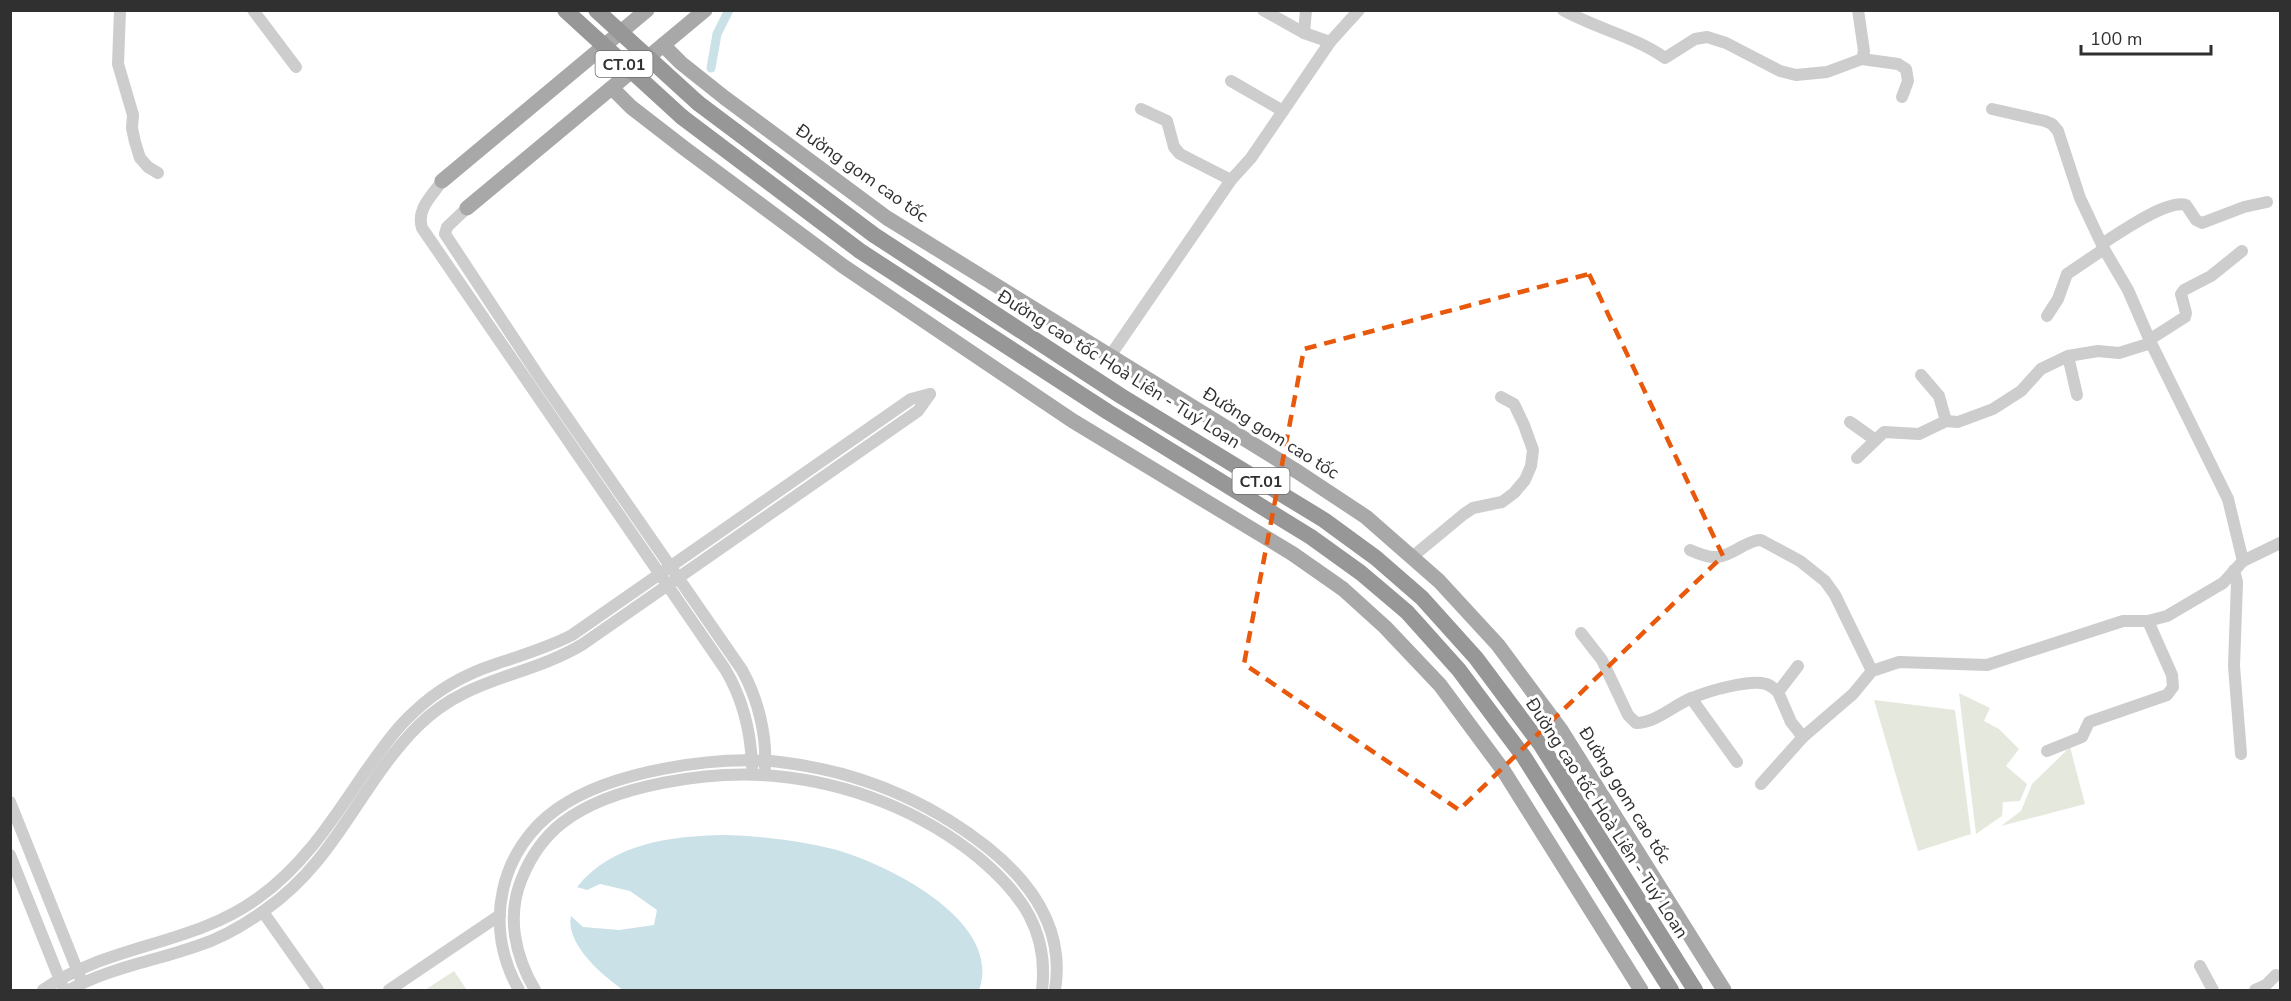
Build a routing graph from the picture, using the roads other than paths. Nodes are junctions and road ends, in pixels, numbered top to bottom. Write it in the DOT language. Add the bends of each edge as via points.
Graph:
graph roads {
  1 [pos="120,10"];
  2 [pos="253,10"];
  3 [pos="565,10"];
  4 [pos="596,10"];
  5 [pos="705,10"];
  6 [pos="1263,10"];
  7 [pos="1306,10"];
  8 [pos="1359,10"];
  9 [pos="1563,10"];
  10 [pos="1858,10"];
  11 [pos="638,13"];
  12 [pos="1304,33"];
  13 [pos="1330,42"];
  14 [pos="663,45"];
  15 [pos="1862,59"];
  16 [pos="296,67"];
  17 [pos="1231,81"];
  18 [pos="612,88"];
  19 [pos="1902,97"];
  20 [pos="1141,109"];
  21 [pos="1992,109"];
  22 [pos="1283,111"];
  23 [pos="158,173"];
  24 [pos="1231,180"];
  25 [pos="442,181"];
  26 [pos="2267,202"];
  27 [pos="467,208"];
  28 [pos="2103,246"];
  29 [pos="2242,251"];
  30 [pos="2047,316"];
  31 [pos="2150,342"];
  32 [pos="1110,356"];
  33 [pos="2067,356"];
  34 [pos="1921,375"];
  35 [pos="2078,395"];
  36 [pos="1501,397"];
  37 [pos="1946,421"];
  38 [pos="1851,422"];
  39 [pos="1874,439"];
  40 [pos="1857,458"];
  41 [pos="2280,543"];
  42 [pos="1690,550"];
  43 [pos="1412,557"];
  44 [pos="671,565"];
  45 [pos="2239,566"];
  46 [pos="660,573"];
  47 [pos="679,576"];
  48 [pos="668,584"];
  49 [pos="2148,621"];
  50 [pos="1581,633"];
  51 [pos="1798,666"];
  52 [pos="1872,670"];
  53 [pos="1778,692"];
  54 [pos="1691,698"];
  55 [pos="1803,737"];
  56 [pos="2047,751"];
  57 [pos="2241,754"];
  58 [pos="752,760"];
  59 [pos="765,761"];
  60 [pos="1737,762"];
  61 [pos="752,774"];
  62 [pos="765,775"];
  63 [pos="1761,784"];
  64 [pos="10,802"];
  65 [pos="942,816"];
  66 [pos="935,827"];
  67 [pos="10,855"];
  68 [pos="263,912"];
  69 [pos="500,915"];
  70 [pos="2200,966"];
  71 [pos="77,970"];
  72 [pos="2276,975"];
  73 [pos="62,985"];
  74 [pos="84,987"];
  75 [pos="43,990"];
  76 [pos="69,990"];
  77 [pos="318,990"];
  78 [pos="389,990"];
  79 [pos="519,990"];
  80 [pos="535,990"];
  81 [pos="1042,990"];
  82 [pos="1055,990"];
  83 [pos="1641,990"];
  84 [pos="1671,990"];
  85 [pos="1695,990"];
  86 [pos="1724,990"];
  87 [pos="2213,990"];
  88 [pos="2254,990"];
  1 -- 23 [label="street" via="118,64 133,115 135,142 140,158"];
  2 -- 16 [label="street"];
  3 -- 84 [label="highway, Đường cao tốc Hoà Liên - Tuý Loan / CT.01, bridge" via="682,117 860,251 1108,412 1311,537 1407,612 1459,670 1524,757"];
  4 -- 85 [label="highway, Đường cao tốc Hoà Liên - Tuý Loan / CT.01, bridge" via="698,103 874,236 1121,396 1324,520 1422,598 1476,658 1541,745"];
  5 -- 14 [label="main road"];
  6 -- 12 [label="street"];
  7 -- 12 [label="street"];
  8 -- 13 [label="street"];
  9 -- 15 [label="street" via="1665,58 1695,39 1707,37 1796,75 1827,72"];
  10 -- 15 [label="street"];
  11 -- 25 [label="main road"];
  12 -- 13 [label="street"];
  13 -- 22 [label="street"];
  14 -- 18 [label="main road"];
  14 -- 32 [label="main road, Đường gom cao tốc" via="725,98 887,218"];
  15 -- 19 [label="street" via="1898,64 1906,69 1908,81"];
  17 -- 22 [label="street"];
  18 -- 27 [label="main road"];
  18 -- 83 [label="main road" via="675,141 843,266 1073,421 1293,554 1343,589 1440,685 1503,770"];
  20 -- 24 [label="street" via="1167,121 1179,154"];
  21 -- 28 [label="street" via="2045,121 2055,127 2080,198"];
  22 -- 24 [label="street"];
  24 -- 32 [label="street"];
  25 -- 46 [label="street" via="422,210 422,228"];
  26 -- 28 [label="street" via="2202,224 2186,205 2177,204 2135,223"];
  27 -- 44 [label="street" via="447,227 445,234 450,243"];
  28 -- 30 [label="street" via="2067,274"];
  28 -- 31 [label="street" via="2128,290"];
  29 -- 31 [label="street" via="2211,276 2184,290 2181,297 2185,317"];
  31 -- 33 [label="street" via="2119,353 2098,351"];
  31 -- 45 [label="street" via="2228,499"];
  32 -- 43 [label="main road, Đường gom cao tốc" via="1366,517"];
  33 -- 35 [label="street"];
  33 -- 37 [label="street" via="2041,369 2021,391 1993,409 1958,422"];
  34 -- 37 [label="street" via="1939,396"];
  36 -- 43 [label="street" via="1514,404 1533,450 1526,480 1502,502 1473,508 1464,514"];
  37 -- 39 [label="street" via="1919,434 1884,432"];
  38 -- 39 [label="street"];
  39 -- 40 [label="street"];
  41 -- 45 [label="street"];
  42 -- 52 [label="street" via="1720,558 1753,540 1761,540 1805,564 1831,588"];
  43 -- 86 [label="main road, Đường gom cao tốc" via="1439,580 1498,645 1561,730"];
  44 -- 46 [label="street"];
  44 -- 47 [label="street"];
  44 -- 47 [label="street" via="911,399 930,394 918,411"];
  45 -- 49 [label="street" via="2223,583 2167,615"];
  45 -- 57 [label="street" via="2234,666"];
  46 -- 48 [label="street"];
  46 -- 71 [label="street" via="563,639 474,672 429,699 393,733 310,850 252,903 204,929"];
  47 -- 48 [label="street"];
  47 -- 59 [label="street" via="747,678 760,717"];
  48 -- 58 [label="street" via="734,685 745,715"];
  48 -- 68 [label="street" via="574,650 472,688 438,709 402,745 317,863"];
  49 -- 52 [label="street" via="2124,621 1986,665 1899,662"];
  49 -- 56 [label="street" via="2172,675 2173,687 2167,695 2089,722 2082,737"];
  50 -- 54 [label="street" via="1606,666 1632,720 1646,722"];
  51 -- 53 [label="street"];
  52 -- 55 [label="street" via="1853,694"];
  53 -- 54 [label="street" via="1759,682"];
  53 -- 55 [label="street" via="1791,722"];
  54 -- 60 [label="street"];
  55 -- 63 [label="street"];
  58 -- 59 [label="street"];
  58 -- 61 [label="street"];
  58 -- 69 [label="street" via="687,765 642,774 589,792 559,808 535,829 515,858 504,886"];
  59 -- 62 [label="street"];
  59 -- 65 [label="street" via="855,777 897,792"];
  61 -- 62 [label="street"];
  61 -- 80 [label="street" via="692,778 636,790 580,812 545,838 523,874 514,912 518,950"];
  62 -- 66 [label="street" via="859,793"];
  64 -- 71 [label="street"];
  65 -- 66 [label="street"];
  65 -- 82 [label="street" via="1003,861 1035,895 1055,949"];
  66 -- 81 [label="street" via="990,868 1024,905 1042,952"];
  67 -- 73 [label="street"];
  68 -- 74 [label="street" via="208,942 126,967"];
  68 -- 77 [label="street"];
  69 -- 78 [label="street"];
  69 -- 79 [label="street" via="504,956"];
  70 -- 87 [label="street"];
  71 -- 73 [label="street"];
  71 -- 74 [label="street"];
  72 -- 88 [label="street"];
  73 -- 75 [label="street"];
  74 -- 76 [label="street"];
}
